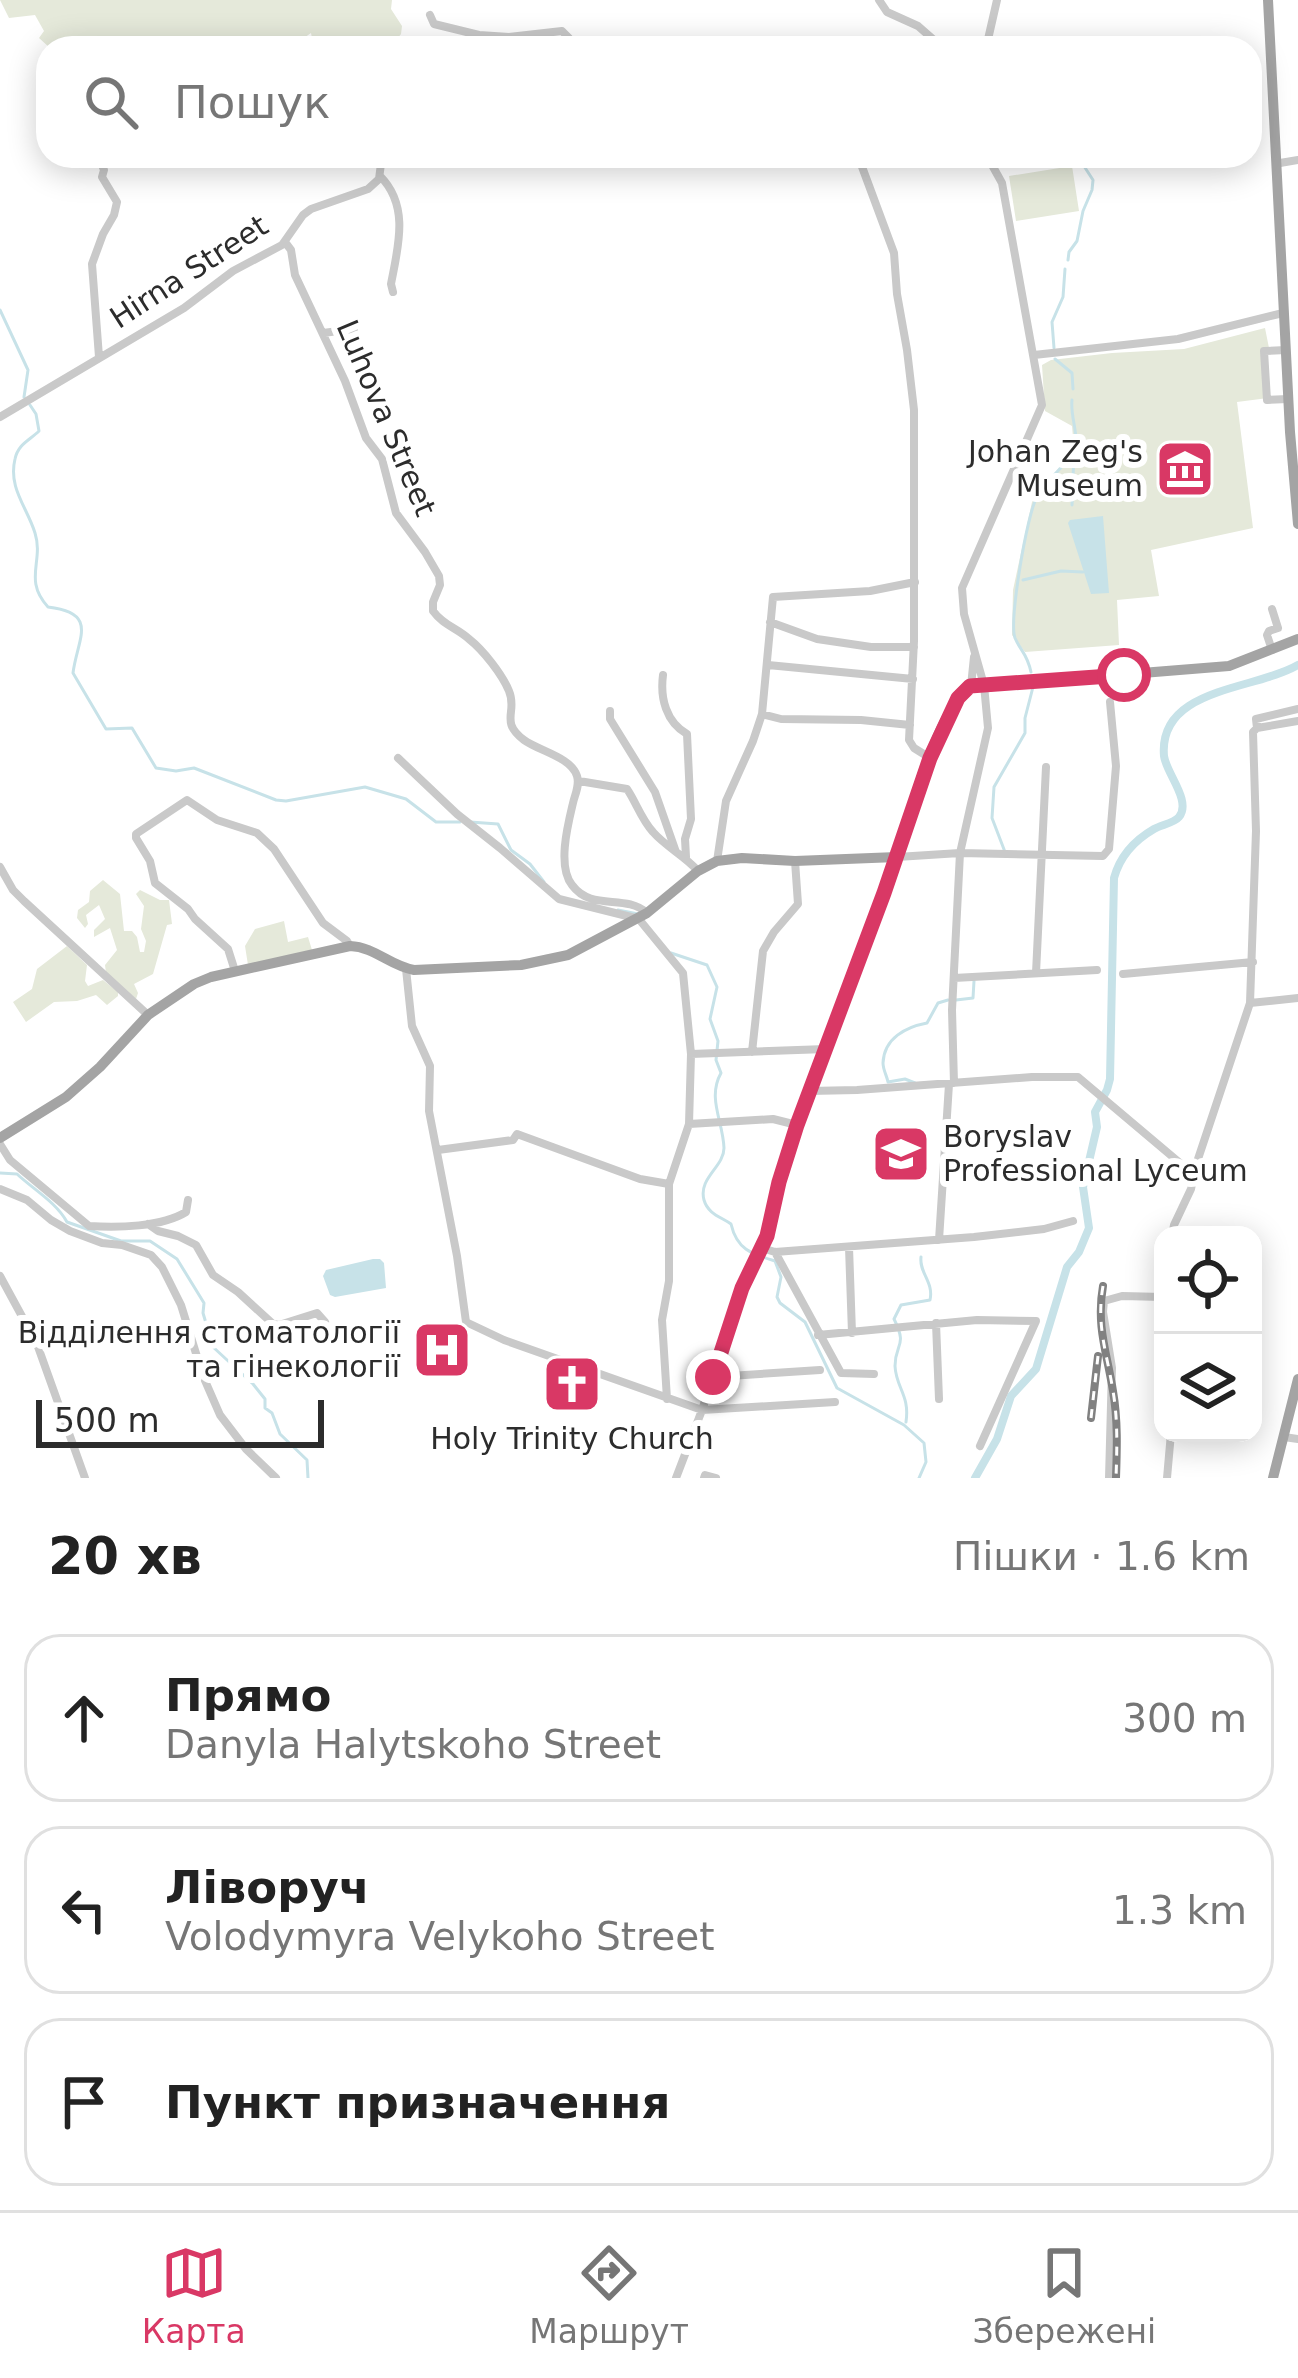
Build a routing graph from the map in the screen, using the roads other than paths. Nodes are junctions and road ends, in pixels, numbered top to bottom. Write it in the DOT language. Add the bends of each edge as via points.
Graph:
graph roads {
  1 [pos="879,0"];
  2 [pos="997,0"];
  3 [pos="1268,0"];
  4 [pos="430,15"];
  5 [pos="494,36"];
  6 [pos="520,36"];
  7 [pos="567,36"];
  8 [pos="929,36"];
  9 [pos="989,36"];
  10 [pos="1298,160"];
  11 [pos="1280,164"];
  12 [pos="103,168"];
  13 [pos="381,168"];
  14 [pos="863,168"];
  15 [pos="994,168"];
  16 [pos="380,176"];
  17 [pos="285,242"];
  18 [pos="393,292"];
  19 [pos="1285,313"];
  20 [pos="353,329"];
  21 [pos="323,333"];
  22 [pos="1286,350"];
  23 [pos="1034,355"];
  24 [pos="99,357"];
  25 [pos="1288,399"];
  26 [pos="0,417"];
  27 [pos="1298,524"];
  28 [pos="915,582"];
  29 [pos="1271,609"];
  30 [pos="770,622"];
  31 [pos="1298,639"];
  32 [pos="914,646"];
  33 [pos="1272,650"];
  34 [pos="768,665"];
  35 [pos="663,674"];
  36 [pos="913,679"];
  37 [pos="977,686"];
  38 [pos="1110,702"];
  39 [pos="1298,709"];
  40 [pos="610,711"];
  41 [pos="762,714"];
  42 [pos="1298,721"];
  43 [pos="910,724"];
  44 [pos="1257,728"];
  45 [pos="398,758"];
  46 [pos="930,758"];
  47 [pos="1046,767"];
  48 [pos="579,781"];
  49 [pos="960,853"];
  50 [pos="681,855"];
  51 [pos="897,856"];
  52 [pos="1042,856"];
  53 [pos="717,861"];
  54 [pos="795,861"];
  55 [pos="0,868"];
  56 [pos="698,871"];
  57 [pos="641,916"];
  58 [pos="350,946"];
  59 [pos="1253,962"];
  60 [pos="406,969"];
  61 [pos="1097,970"];
  62 [pos="235,971"];
  63 [pos="1036,973"];
  64 [pos="1123,974"];
  65 [pos="954,977"];
  66 [pos="1298,998"];
  67 [pos="1250,1003"];
  68 [pos="148,1016"];
  69 [pos="826,1048"];
  70 [pos="752,1052"];
  71 [pos="691,1054"];
  72 [pos="951,1084"];
  73 [pos="809,1091"];
  74 [pos="689,1124"];
  75 [pos="797,1125"];
  76 [pos="2,1136"];
  77 [pos="437,1150"];
  78 [pos="1193,1174"];
  79 [pos="670,1184"];
  80 [pos="0,1189"];
  81 [pos="188,1199"];
  82 [pos="1073,1221"];
  83 [pos="147,1223"];
  84 [pos="1174,1226"];
  85 [pos="939,1240"];
  86 [pos="849,1247"];
  87 [pos="775,1252"];
  88 [pos="760,1254"];
  89 [pos="0,1276"];
  90 [pos="1154,1297"];
  91 [pos="12,1298"];
  92 [pos="0,1303"];
  93 [pos="325,1322"];
  94 [pos="936,1323"];
  95 [pos="851,1333"];
  96 [pos="818,1335"];
  97 [pos="820,1370"];
  98 [pos="874,1374"];
  99 [pos="713,1377"];
  100 [pos="1298,1379"];
  101 [pos="667,1399"];
  102 [pos="939,1399"];
  103 [pos="835,1402"];
  104 [pos="702,1410"];
  105 [pos="1291,1438"];
  106 [pos="1170,1442"];
  107 [pos="980,1446"];
  108 [pos="85,1478"];
  109 [pos="276,1478"];
  110 [pos="676,1478"];
  111 [pos="704,1478"];
  112 [pos="716,1478"];
  113 [pos="1109,1478"];
  114 [pos="1167,1478"];
  115 [pos="1273,1478"];
  1 -- 8 [label="street"];
  2 -- 9 [label="street"];
  3 -- 19 [label="main road"];
  4 -- 5 [label="street" via="434,24"];
  6 -- 7 [label="street"];
  10 -- 11 [label="street"];
  12 -- 24 [label="street" via="117,202 92,264"];
  13 -- 16 [label="street"];
  14 -- 28 [label="street" via="895,253 908,350"];
  15 -- 23 [label="street"];
  16 -- 17 [label="street, Hirna Street" via="368,189 311,209"];
  16 -- 18 [label="street" via="401,230"];
  17 -- 21 [label="street, Luhova Street"];
  17 -- 24 [label="street, Hirna Street"];
  19 -- 22 [label="main road"];
  19 -- 23 [label="street" via="1178,339"];
  20 -- 21 [label="street"];
  21 -- 48 [label="street, Luhova Street" via="382,459 399,519 439,576 433,611 473,642 507,687 514,730 569,764"];
  22 -- 25 [label="main road"];
  22 -- 25 [label="street" via="1264,351 1267,400"];
  23 -- 37 [label="street" via="1039,416 962,588"];
  24 -- 26 [label="street, Hirna Street"];
  25 -- 27 [label="main road"];
  28 -- 30 [label="street" via="775,596"];
  28 -- 32 [label="street"];
  29 -- 33 [label="street" via="1278,628 1267,635"];
  30 -- 32 [label="street" via="817,639"];
  30 -- 34 [label="street"];
  31 -- 33 [label="main road"];
  32 -- 36 [label="street"];
  33 -- 37 [label="main road" via="1211,668"];
  34 -- 36 [label="street"];
  34 -- 41 [label="street"];
  35 -- 50 [label="street" via="668,713 687,736 691,818"];
  36 -- 43 [label="street"];
  37 -- 46 [label="main road" via="958,698"];
  37 -- 49 [label="street" via="987,741"];
  38 -- 52 [label="street" via="1116,766 1109,849 1103,856"];
  39 -- 44 [label="street" via="1263,715"];
  40 -- 50 [label="street"];
  41 -- 43 [label="street"];
  41 -- 53 [label="street" via="725,801"];
  42 -- 44 [label="street"];
  43 -- 46 [label="street" via="911,744"];
  44 -- 59 [label="street"];
  45 -- 57 [label="street" via="559,899"];
  46 -- 51 [label="main road"];
  47 -- 52 [label="street"];
  48 -- 50 [label="street" via="629,790 651,830"];
  48 -- 57 [label="street" via="568,879 590,899 642,907"];
  49 -- 51 [label="street"];
  49 -- 52 [label="street"];
  49 -- 65 [label="street"];
  50 -- 56 [label="street"];
  51 -- 54 [label="main road"];
  51 -- 69 [label="street"];
  52 -- 63 [label="street"];
  53 -- 54 [label="main road"];
  53 -- 56 [label="main road"];
  54 -- 70 [label="street" via="798,904 764,951"];
  55 -- 68 [label="street" via="24,902"];
  56 -- 57 [label="main road"];
  57 -- 60 [label="main road" via="545,961"];
  57 -- 71 [label="street" via="683,974"];
  58 -- 60 [label="main road"];
  58 -- 62 [label="main road"];
  58 -- 62 [label="street" via="322,923 257,833 187,800 136,838 155,883 228,949"];
  59 -- 64 [label="street"];
  59 -- 67 [label="street"];
  60 -- 77 [label="street" via="412,1026 430,1066"];
  61 -- 63 [label="street"];
  62 -- 68 [label="main road" via="194,984"];
  63 -- 65 [label="street"];
  65 -- 72 [label="street"];
  66 -- 67 [label="street"];
  67 -- 78 [label="street"];
  68 -- 76 [label="main road" via="66,1097"];
  69 -- 70 [label="street"];
  69 -- 73 [label="street"];
  70 -- 71 [label="street"];
  71 -- 74 [label="street"];
  72 -- 73 [label="street"];
  72 -- 78 [label="street" via="1078,1077"];
  72 -- 85 [label="street"];
  73 -- 75 [label="street"];
  74 -- 75 [label="street"];
  74 -- 79 [label="street"];
  75 -- 88 [label="street"];
  76 -- 83 [label="street" via="10,1160 84,1224"];
  77 -- 79 [label="street" via="517,1134"];
  77 -- 101 [label="street" via="466,1322"];
  78 -- 84 [label="street"];
  79 -- 101 [label="street" via="662,1320"];
  80 -- 109 [label="street" via="70,1231 151,1255 182,1305 220,1415"];
  81 -- 83 [label="street" via="180,1217"];
  82 -- 85 [label="street"];
  83 -- 93 [label="street" via="196,1245 213,1275 273,1324 317,1313"];
  85 -- 86 [label="street"];
  86 -- 87 [label="street"];
  86 -- 95 [label="street"];
  87 -- 88 [label="street"];
  87 -- 96 [label="street"];
  88 -- 99 [label="street"];
  89 -- 91 [label="street"];
  90 -- 113 [label="street" via="1104,1301 1112,1368"];
  91 -- 92 [label="street"];
  91 -- 108 [label="street" via="38,1344"];
  94 -- 95 [label="street"];
  94 -- 102 [label="street"];
  94 -- 107 [label="street" via="1036,1321"];
  95 -- 96 [label="street"];
  96 -- 98 [label="street" via="843,1375"];
  97 -- 99 [label="street"];
  99 -- 104 [label="street"];
  100 -- 105 [label="main road"];
  101 -- 104 [label="street"];
  103 -- 104 [label="street"];
  104 -- 110 [label="street"];
  105 -- 115 [label="main road"];
  106 -- 114 [label="street"];
  111 -- 112 [label="street"];
}
